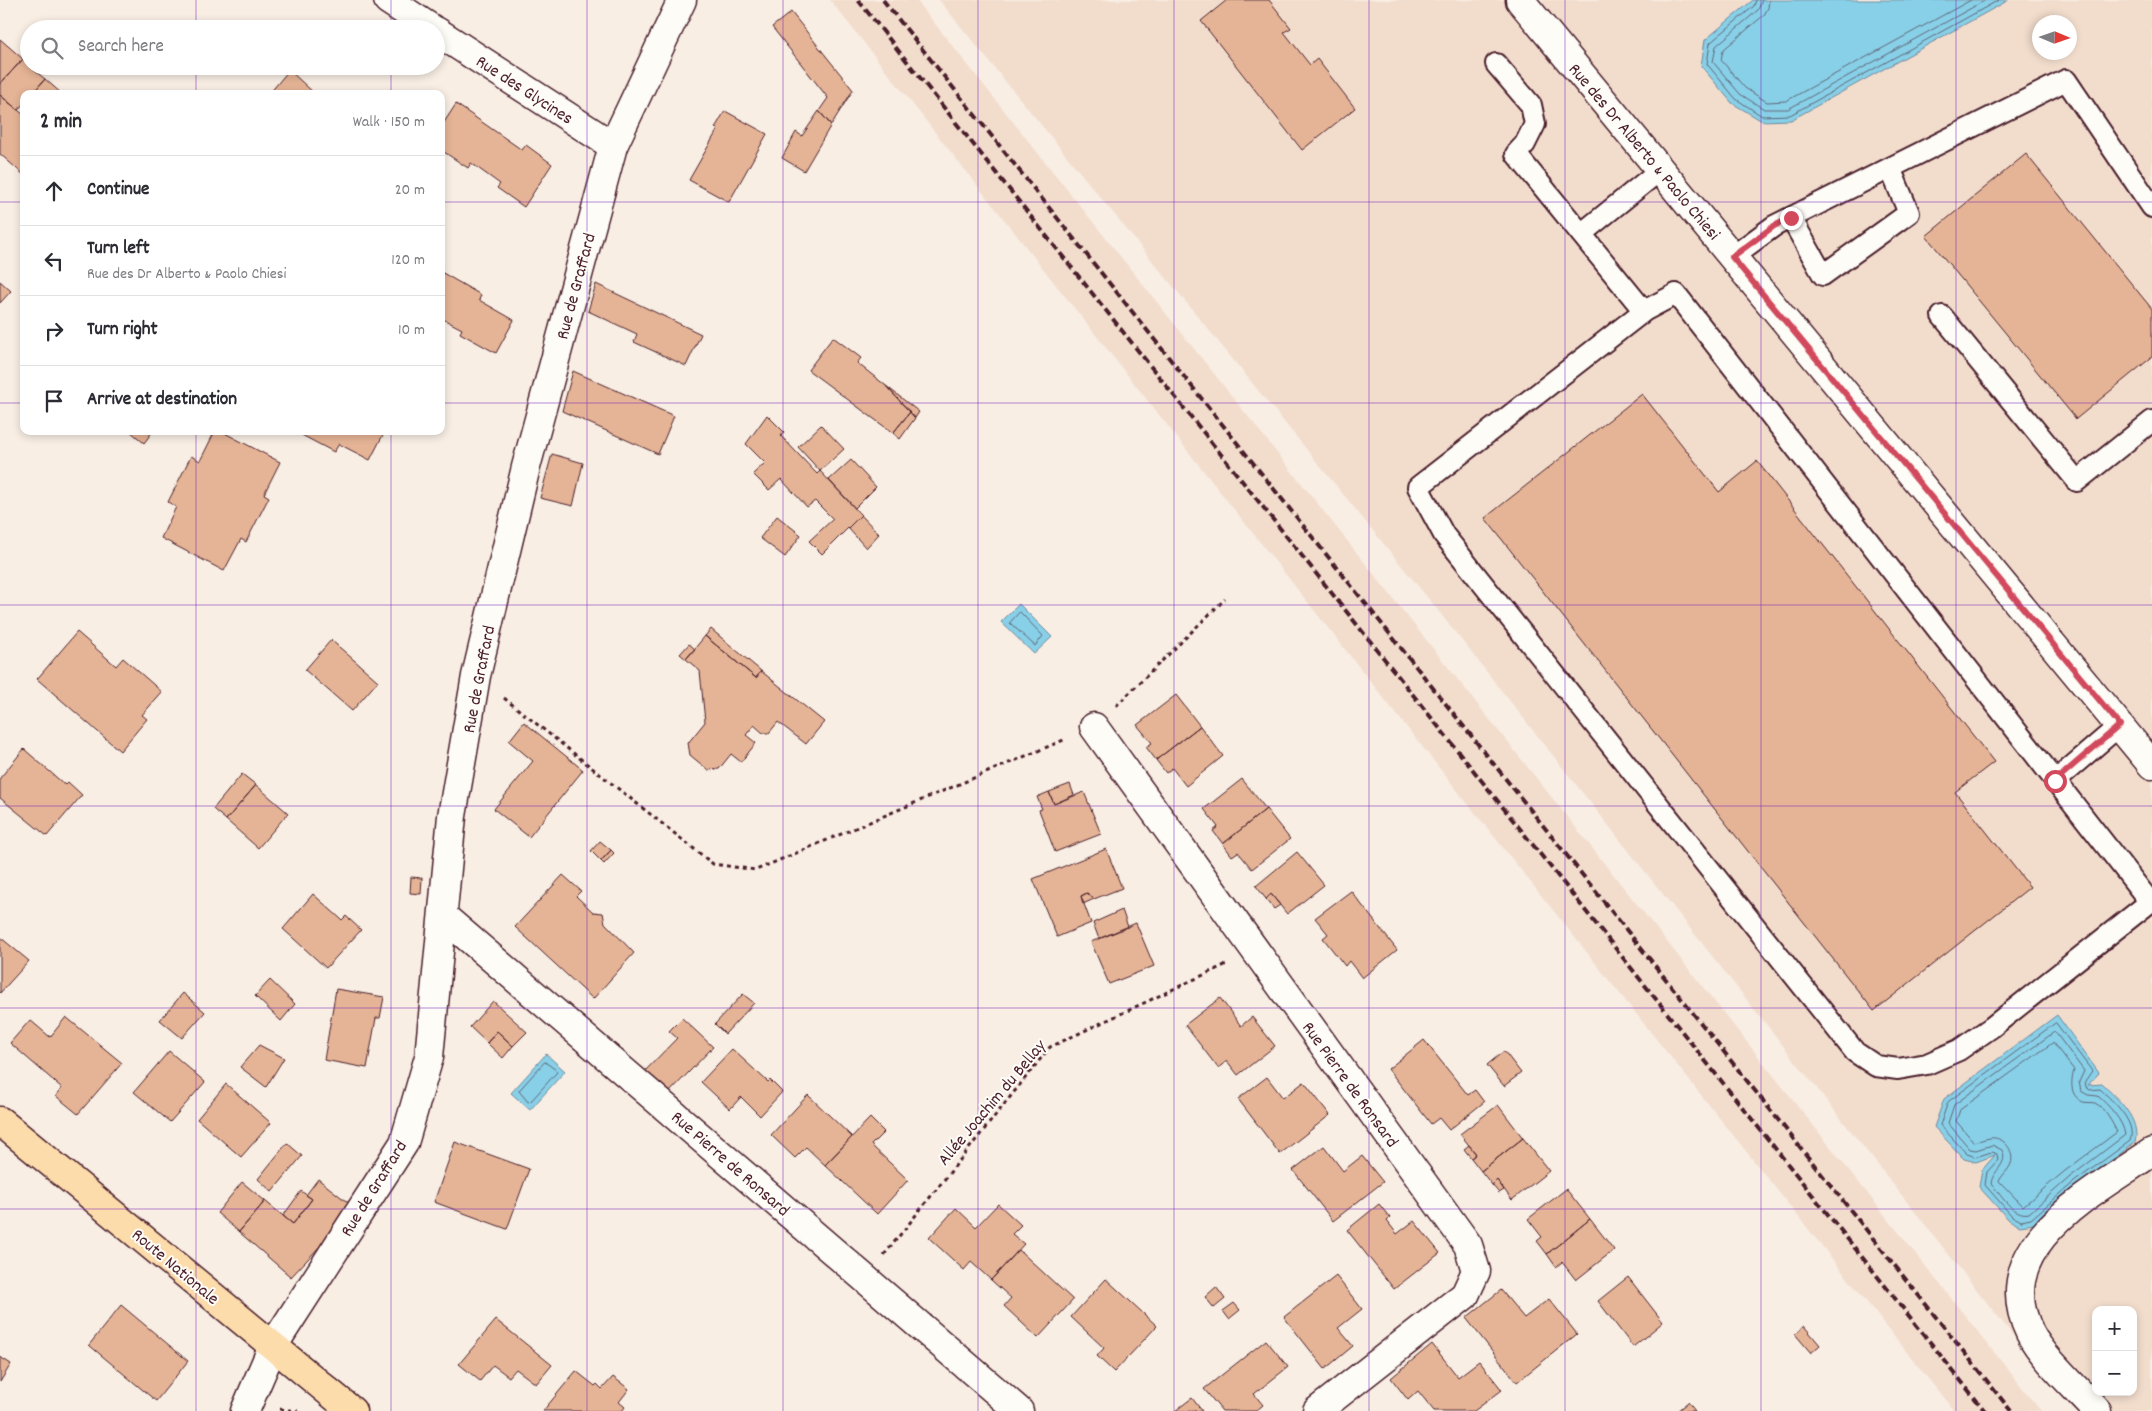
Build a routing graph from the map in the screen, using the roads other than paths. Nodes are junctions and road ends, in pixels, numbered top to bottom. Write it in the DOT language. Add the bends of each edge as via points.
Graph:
graph roads {
  1 [pos="388,0"];
  2 [pos="682,0"];
  3 [pos="1520,0"];
  4 [pos="418,20"];
  5 [pos="445,37"];
  6 [pos="1496,64"];
  7 [pos="613,146"];
  8 [pos="1890,168"];
  9 [pos="1660,170"];
  10 [pos="2152,207"];
  11 [pos="1791,218"];
  12 [pos="1581,234"];
  13 [pos="1732,257"];
  14 [pos="1644,311"];
  15 [pos="1942,316"];
  16 [pos="2152,421"];
  17 [pos="2120,725"];
  18 [pos="1094,727"];
  19 [pos="2152,765"];
  20 [pos="2055,781"];
  21 [pos="2151,904"];
  22 [pos="443,916"];
  23 [pos="0,1121"];
  24 [pos="2152,1152"];
  25 [pos="273,1346"];
  26 [pos="245,1411"];
  27 [pos="352,1411"];
  28 [pos="1019,1411"];
  29 [pos="1317,1411"];
  30 [pos="2097,1411"];
  1 -- 4 [label="street"];
  2 -- 7 [label="street, Rue de Graffard"];
  3 -- 9 [label="street, Rue des Dr Alberto & Paolo Chiesi"];
  5 -- 7 [label="street, Rue des Glycines"];
  6 -- 12 [label="lane" via="1531,105 1535,124 1516,154"];
  7 -- 22 [label="street, Rue de Graffard" via="526,467 476,676 452,816"];
  8 -- 10 [label="lane" via="2066,80"];
  8 -- 11 [label="lane"];
  8 -- 11 [label="lane" via="1909,213 1823,275"];
  9 -- 12 [label="lane"];
  9 -- 13 [label="street, Rue des Dr Alberto & Paolo Chiesi"];
  11 -- 13 [label="lane" via="1774,226"];
  12 -- 14 [label="lane"];
  13 -- 17 [label="street, Rue des Dr Alberto & Paolo Chiesi"];
  14 -- 20 [label="lane" via="1676,294"];
  14 -- 21 [label="lane" via="1418,487 1444,535 1855,1052 1876,1066 1898,1069 1927,1064 1959,1050"];
  15 -- 16 [label="lane" via="2077,481"];
  17 -- 19 [label="street, Rue des Dr Alberto & Paolo Chiesi"];
  17 -- 20 [label="lane"];
  18 -- 29 [label="street, Rue Pierre de Ronsard" via="1468,1244 1476,1271 1465,1295"];
  20 -- 21 [label="lane"];
  22 -- 25 [label="street, Rue de Graffard" via="429,1057 404,1143"];
  22 -- 28 [label="street, Rue Pierre de Ronsard"];
  23 -- 25 [label="main road, Route Nationale"];
  24 -- 30 [label="street" via="2059,1218 2040,1239 2020,1280 2020,1300 2031,1335"];
  25 -- 26 [label="street, Rue de Graffard"];
  25 -- 27 [label="main road, Route Nationale"];
}
